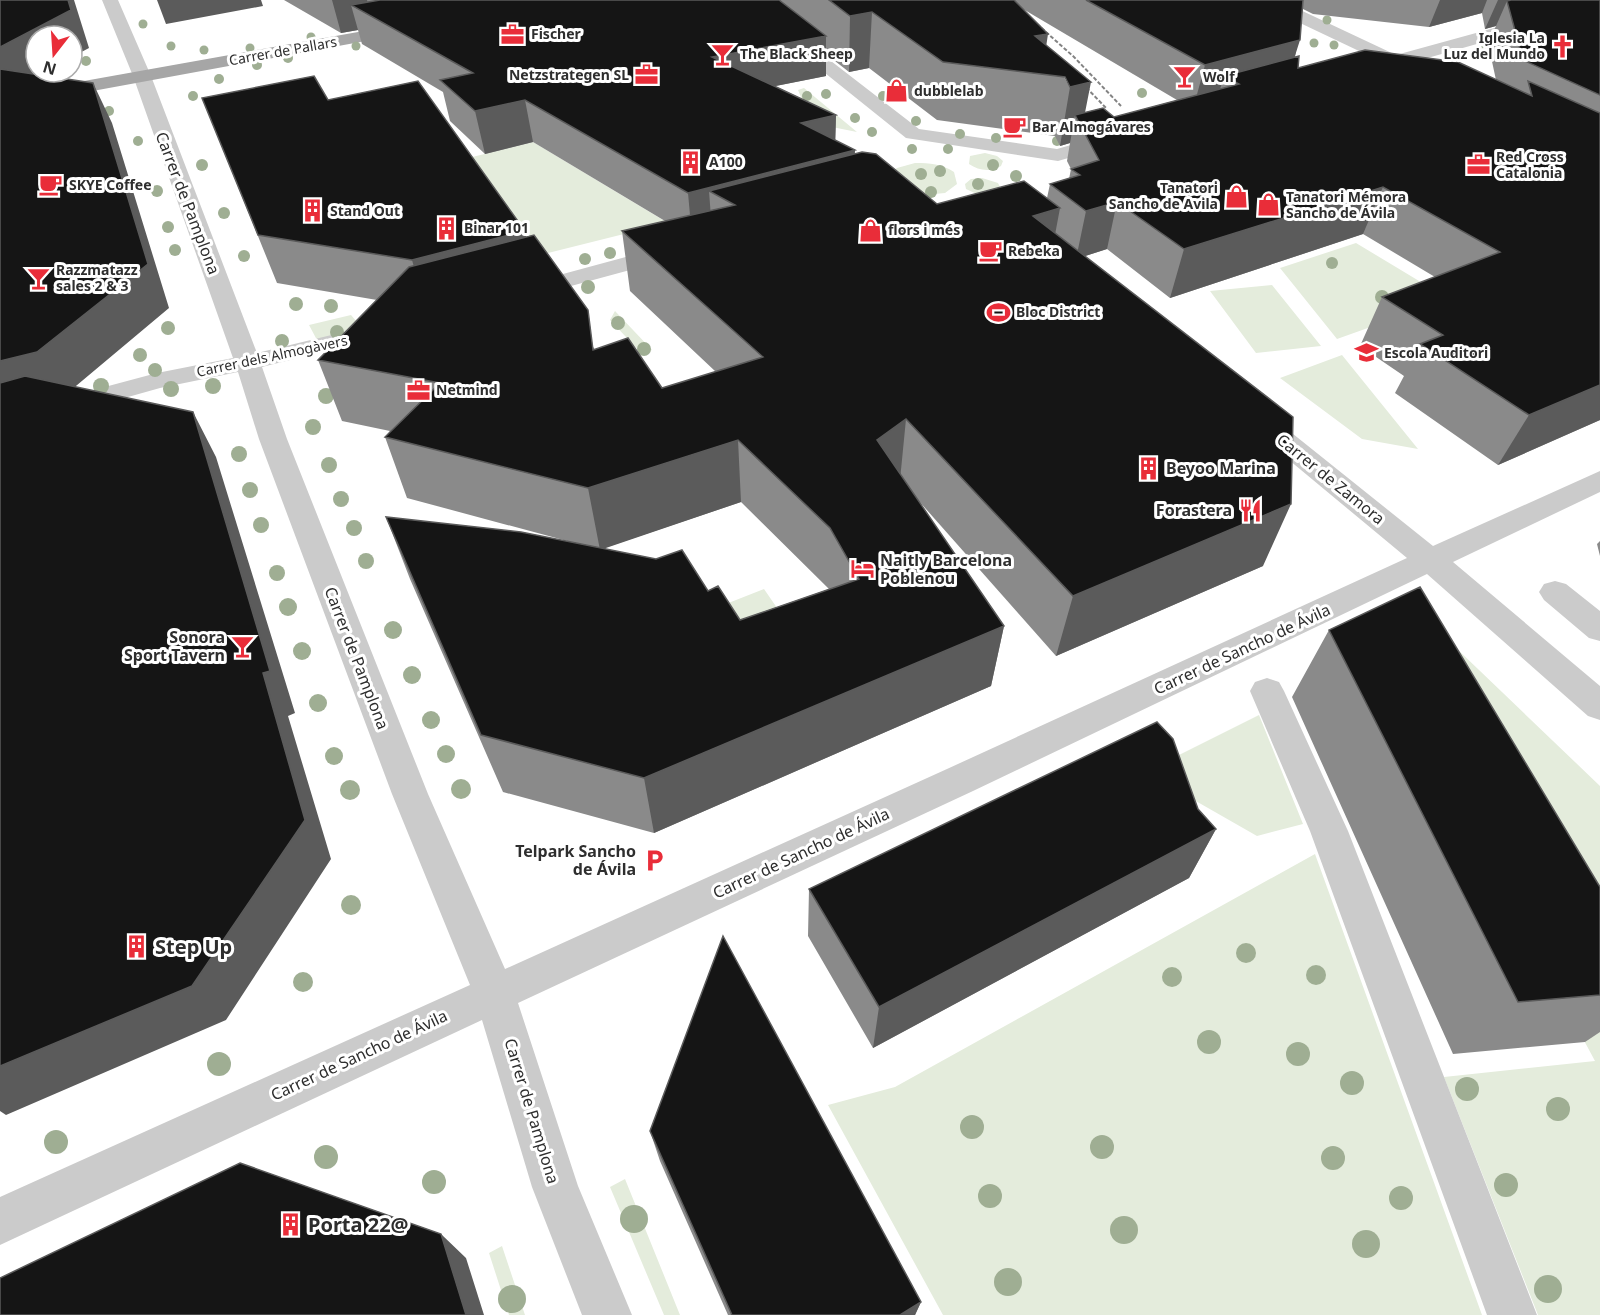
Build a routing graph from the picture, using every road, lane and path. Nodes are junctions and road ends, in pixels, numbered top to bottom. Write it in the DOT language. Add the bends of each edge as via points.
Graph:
graph roads {
  1 [pos="110,0"];
  2 [pos="742,0"];
  3 [pos="1266,0"];
  4 [pos="1600,4"];
  5 [pos="372,16"];
  6 [pos="421,26"];
  7 [pos="398,30"];
  8 [pos="1394,61"];
  9 [pos="1415,71"];
  10 [pos="1349,74"];
  11 [pos="142,76"];
  12 [pos="0,102"];
  13 [pos="1135,133"];
  14 [pos="691,246"];
  15 [pos="507,296"];
  16 [pos="404,324"];
  17 [pos="247,362"];
  18 [pos="1236,402"];
  19 [pos="0,424"];
  20 [pos="1600,480"];
  21 [pos="1430,559"];
  22 [pos="1555,592"];
  23 [pos="1600,629"];
  24 [pos="1267,691"];
  25 [pos="1600,706"];
  26 [pos="494,992"];
  27 [pos="0,1221"];
  28 [pos="607,1315"];
  29 [pos="1512,1315"];
  1 -- 11 [label="street, Carrer de Pamplona"];
  2 -- 13 [label="street" via="913,134 1058,155"];
  3 -- 8 [label="street"];
  4 -- 8 [label="street"];
  5 -- 7 [label="street"];
  6 -- 7 [label="main road, Carrer de Pallars"];
  7 -- 11 [label="main road, Carrer de Pallars"];
  8 -- 9 [label="street"];
  8 -- 10 [label="street"];
  11 -- 12 [label="main road, Carrer de Pallars"];
  11 -- 17 [label="street, Carrer de Pamplona"];
  14 -- 15 [label="street"];
  16 -- 17 [label="street, Carrer dels Almogàvers"];
  17 -- 19 [label="street, Carrer dels Almogàvers" via="157,381"];
  17 -- 26 [label="street, Carrer de Pamplona" via="410,794"];
  18 -- 21 [label="street, Carrer de Zamora"];
  20 -- 21 [label="street, Carrer de Sancho de Ávila"];
  21 -- 25 [label="street, Carrer de Zamora"];
  21 -- 26 [label="street, Carrer de Sancho de Ávila" via="960,780"];
  22 -- 23 [label="street"];
  24 -- 29 [label="street" via="1329,831"];
  26 -- 27 [label="street, Carrer de Sancho de Ávila"];
  26 -- 28 [label="street, Carrer de Pamplona" via="555,1187"];
}
